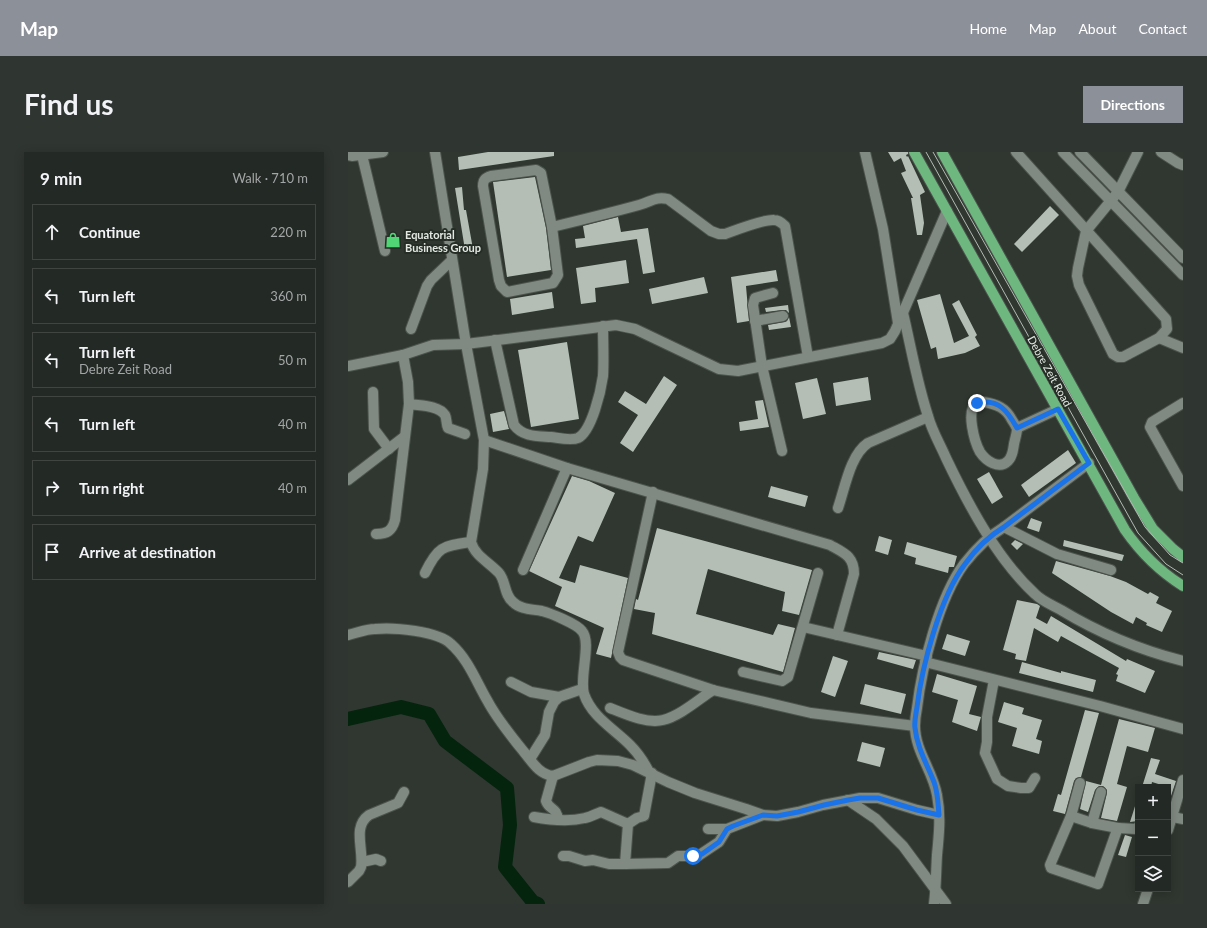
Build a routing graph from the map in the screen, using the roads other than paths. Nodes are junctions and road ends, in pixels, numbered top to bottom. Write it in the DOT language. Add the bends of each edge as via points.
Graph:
graph roads {
  1 [pos="383,152"];
  2 [pos="435,152"];
  3 [pos="865,152"];
  4 [pos="914,152"];
  5 [pos="942,152"];
  6 [pos="1016,152"];
  7 [pos="1063,152"];
  8 [pos="1080,152"];
  9 [pos="1138,152"];
  10 [pos="1162,152"];
  11 [pos="348,155"];
  12 [pos="362,155"];
  13 [pos="1183,164"];
  14 [pos="1118,192"];
  15 [pos="1111,201"];
  16 [pos="947,211"];
  17 [pos="552,227"];
  18 [pos="1086,231"];
  19 [pos="385,251"];
  20 [pos="1183,258"];
  21 [pos="452,260"];
  22 [pos="1183,275"];
  23 [pos="773,293"];
  24 [pos="783,316"];
  25 [pos="900,318"];
  26 [pos="755,321"];
  27 [pos="604,326"];
  28 [pos="411,329"];
  29 [pos="1159,338"];
  30 [pos="495,340"];
  31 [pos="466,344"];
  32 [pos="1183,348"];
  33 [pos="403,355"];
  34 [pos="808,357"];
  35 [pos="348,366"];
  36 [pos="762,366"];
  37 [pos="373,392"];
  38 [pos="1183,403"];
  39 [pos="409,404"];
  40 [pos="1058,409"];
  41 [pos="928,417"];
  42 [pos="1017,428"];
  43 [pos="465,434"];
  44 [pos="404,438"];
  45 [pos="484,440"];
  46 [pos="389,449"];
  47 [pos="782,451"];
  48 [pos="1089,463"];
  49 [pos="567,468"];
  50 [pos="348,480"];
  51 [pos="1183,486"];
  52 [pos="653,492"];
  53 [pos="838,508"];
  54 [pos="1004,527"];
  55 [pos="376,534"];
  56 [pos="989,537"];
  57 [pos="471,542"];
  58 [pos="1183,557"];
  59 [pos="523,570"];
  60 [pos="1111,570"];
  61 [pos="425,572"];
  62 [pos="818,573"];
  63 [pos="1183,586"];
  64 [pos="803,627"];
  65 [pos="348,635"];
  66 [pos="837,635"];
  67 [pos="926,659"];
  68 [pos="1183,661"];
  69 [pos="743,672"];
  70 [pos="994,680"];
  71 [pos="511,682"];
  72 [pos="582,689"];
  73 [pos="713,690"];
  74 [pos="559,697"];
  75 [pos="610,708"];
  76 [pos="915,726"];
  77 [pos="1183,729"];
  78 [pos="530,759"];
  79 [pos="651,773"];
  80 [pos="553,776"];
  81 [pos="1035,778"];
  82 [pos="1183,780"];
  83 [pos="1080,783"];
  84 [pos="404,792"];
  85 [pos="1101,792"];
  86 [pos="848,800"];
  87 [pos="1171,813"];
  88 [pos="763,815"];
  89 [pos="939,815"];
  90 [pos="1071,816"];
  91 [pos="1171,816"];
  92 [pos="534,817"];
  93 [pos="1183,819"];
  94 [pos="558,820"];
  95 [pos="1092,823"];
  96 [pos="628,824"];
  97 [pos="1118,828"];
  98 [pos="708,829"];
  99 [pos="727,829"];
  100 [pos="1135,829"];
  101 [pos="563,856"];
  102 [pos="381,861"];
  103 [pos="362,862"];
  104 [pos="625,864"];
  105 [pos="348,882"];
  106 [pos="936,890"];
  107 [pos="1147,892"];
  108 [pos="934,904"];
  109 [pos="946,904"];
  110 [pos="1143,904"];
  1 -- 12 [label="street"];
  2 -- 21 [label="street"];
  3 -- 25 [label="street"];
  4 -- 16 [label="main road, Debre Zeit Road"];
  5 -- 58 [label="main road, Debre Zeit Road" via="1134,498 1153,529"];
  6 -- 18 [label="street"];
  7 -- 15 [label="street"];
  8 -- 14 [label="street"];
  9 -- 14 [label="street"];
  10 -- 13 [label="street"];
  11 -- 12 [label="street"];
  12 -- 19 [label="street"];
  14 -- 15 [label="street"];
  14 -- 20 [label="street"];
  15 -- 18 [label="street"];
  15 -- 22 [label="street"];
  16 -- 25 [label="street"];
  16 -- 40 [label="main road, Debre Zeit Road"];
  17 -- 17 [label="street" via="558,275 556,279 553,282 512,292 504,290 499,280 483,186 485,178 540,171"];
  17 -- 34 [label="street" via="641,205 662,197 668,198 711,231 719,234 766,221 780,222 785,226"];
  18 -- 29 [label="street" via="1166,319 1166,329"];
  18 -- 29 [label="street" via="1077,276 1113,354 1123,357"];
  21 -- 28 [label="street" via="427,286"];
  21 -- 31 [label="street"];
  23 -- 26 [label="street" via="755,298 753,301"];
  24 -- 26 [label="street"];
  25 -- 34 [label="street" via="890,339 882,343"];
  25 -- 41 [label="street"];
  26 -- 36 [label="street"];
  27 -- 30 [label="street"];
  27 -- 30 [label="street" via="603,376 599,395 585,433 572,439 530,435 518,430 514,425"];
  27 -- 36 [label="street" via="616,325 635,329 719,369 738,371"];
  29 -- 32 [label="street"];
  30 -- 31 [label="street"];
  31 -- 33 [label="street" via="433,345"];
  31 -- 45 [label="street"];
  33 -- 35 [label="street"];
  33 -- 39 [label="street"];
  34 -- 36 [label="street"];
  36 -- 47 [label="street"];
  37 -- 46 [label="street" via="374,429"];
  38 -- 51 [label="street" via="1152,422 1150,427"];
  39 -- 43 [label="street" via="441,411 448,428"];
  39 -- 44 [label="street"];
  40 -- 42 [label="street"];
  40 -- 48 [label="main road, Debre Zeit Road"];
  41 -- 53 [label="street" via="862,448 854,458"];
  41 -- 56 [label="street" via="953,472"];
  42 -- 42 [label="street" via="1013,453 1009,460 1003,465 992,463 980,452 974,437 970,416 972,409 977,403 983,402 1000,407 1008,412"];
  44 -- 46 [label="street"];
  44 -- 55 [label="street" via="393,526 390,532"];
  45 -- 49 [label="street"];
  45 -- 57 [label="street" via="483,469"];
  46 -- 50 [label="street"];
  48 -- 54 [label="street"];
  48 -- 63 [label="main road, Debre Zeit Road" via="1133,542 1148,559"];
  49 -- 52 [label="street"];
  49 -- 59 [label="street"];
  52 -- 66 [label="street" via="830,545 851,558 854,574"];
  52 -- 73 [label="street" via="618,652 623,660"];
  54 -- 56 [label="street"];
  54 -- 60 [label="street" via="1057,554"];
  56 -- 67 [label="street" via="965,564 952,585"];
  56 -- 68 [label="street" via="1036,595 1080,622 1125,643"];
  57 -- 61 [label="street" via="445,546 433,557"];
  57 -- 72 [label="street" via="476,553 500,573 513,603 549,614 583,632 586,643"];
  62 -- 64 [label="street"];
  64 -- 66 [label="street"];
  64 -- 69 [label="street" via="790,672 785,680"];
  65 -- 78 [label="street" via="374,629 394,629 425,632 450,642 462,655 487,702"];
  66 -- 67 [label="street"];
  67 -- 70 [label="street"];
  67 -- 76 [label="street"];
  70 -- 77 [label="street"];
  70 -- 81 [label="street" via="987,717 985,753 997,779 1008,786 1029,788"];
  71 -- 74 [label="street" via="531,692"];
  72 -- 74 [label="street"];
  72 -- 79 [label="street" via="590,708 630,745"];
  73 -- 75 [label="street" via="662,721 641,719"];
  73 -- 76 [label="street" via="811,713"];
  74 -- 78 [label="street" via="549,712 545,735"];
  76 -- 89 [label="street" via="917,742 937,794"];
  78 -- 80 [label="street" via="542,774"];
  79 -- 80 [label="street" via="618,761 597,760"];
  79 -- 88 [label="street" via="668,782"];
  79 -- 96 [label="street" via="644,816"];
  80 -- 94 [label="street" via="546,800 556,811"];
  82 -- 87 [label="street"];
  83 -- 90 [label="street"];
  84 -- 103 [label="street" via="398,803 365,817 359,832"];
  85 -- 95 [label="street"];
  86 -- 88 [label="street" via="777,816"];
  86 -- 89 [label="street" via="878,798"];
  86 -- 106 [label="street" via="876,819 903,846"];
  88 -- 99 [label="street"];
  89 -- 106 [label="street"];
  90 -- 95 [label="street"];
  90 -- 97 [label="street" via="1050,867 1096,885 1099,883"];
  91 -- 93 [label="street"];
  92 -- 94 [label="street"];
  94 -- 96 [label="street" via="583,819 601,812"];
  95 -- 97 [label="street"];
  96 -- 104 [label="street"];
  97 -- 100 [label="street"];
  98 -- 99 [label="street"];
  99 -- 104 [label="street" via="719,842 698,856 678,856 668,863"];
  101 -- 104 [label="street" via="585,861"];
  102 -- 103 [label="street" via="376,859"];
  103 -- 105 [label="street" via="360,871"];
  106 -- 108 [label="street"];
  106 -- 109 [label="street"];
  107 -- 110 [label="street"];
}
